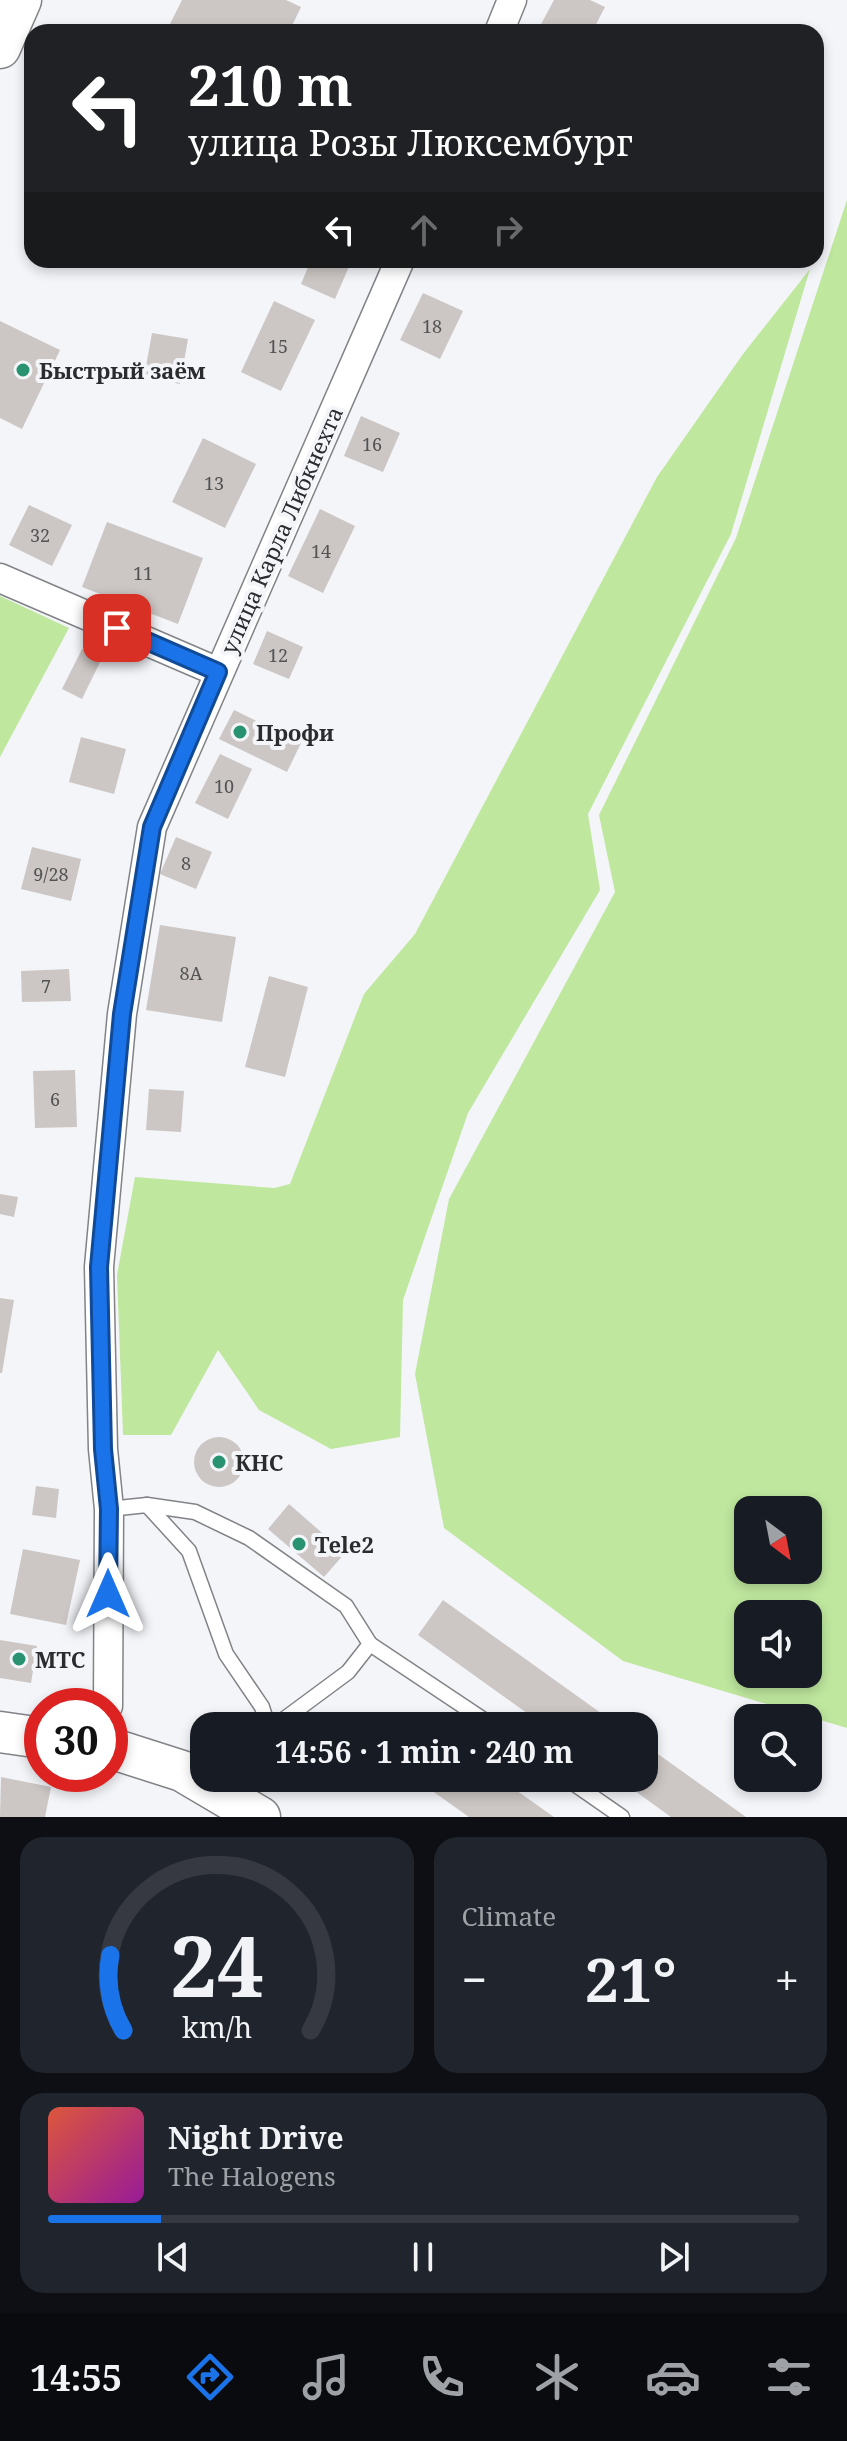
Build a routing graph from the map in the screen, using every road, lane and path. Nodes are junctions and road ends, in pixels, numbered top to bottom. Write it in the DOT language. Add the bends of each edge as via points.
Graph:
graph roads {
  1 [pos="21,0"];
  2 [pos="512,0"];
  3 [pos="502,24"];
  4 [pos="0,48"];
  5 [pos="396,268"];
  6 [pos="0,578"];
  7 [pos="218,672"];
  8 [pos="147,1505"];
  9 [pos="109,1509"];
  10 [pos="370,1644"];
  11 [pos="108,1688"];
  12 [pos="264,1712"];
  13 [pos="294,1712"];
  14 [pos="472,1712"];
  15 [pos="0,1732"];
  16 [pos="24,1735"];
  17 [pos="128,1754"];
  18 [pos="190,1773"];
  19 [pos="233,1792"];
  20 [pos="586,1792"];
  21 [pos="260,1817"];
  22 [pos="622,1817"];
  1 -- 4 [label="main road"];
  2 -- 3 [label="street"];
  5 -- 7 [label="street, улица Карла Либкнехта"];
  6 -- 7 [label="street"];
  7 -- 9 [label="street, улица Карла Либкнехта" via="152,827 122,1014 99,1267"];
  8 -- 9 [label="lane"];
  8 -- 10 [label="lane" via="195,1512 249,1538 346,1606"];
  8 -- 12 [label="lane" via="189,1551 226,1654"];
  9 -- 11 [label="street, улица Карла Либкнехта"];
  10 -- 13 [label="lane" via="348,1672"];
  10 -- 14 [label="lane"];
  15 -- 16 [label="main road"];
  17 -- 18 [label="main road"];
  19 -- 21 [label="main road"];
  20 -- 22 [label="lane"];
}
